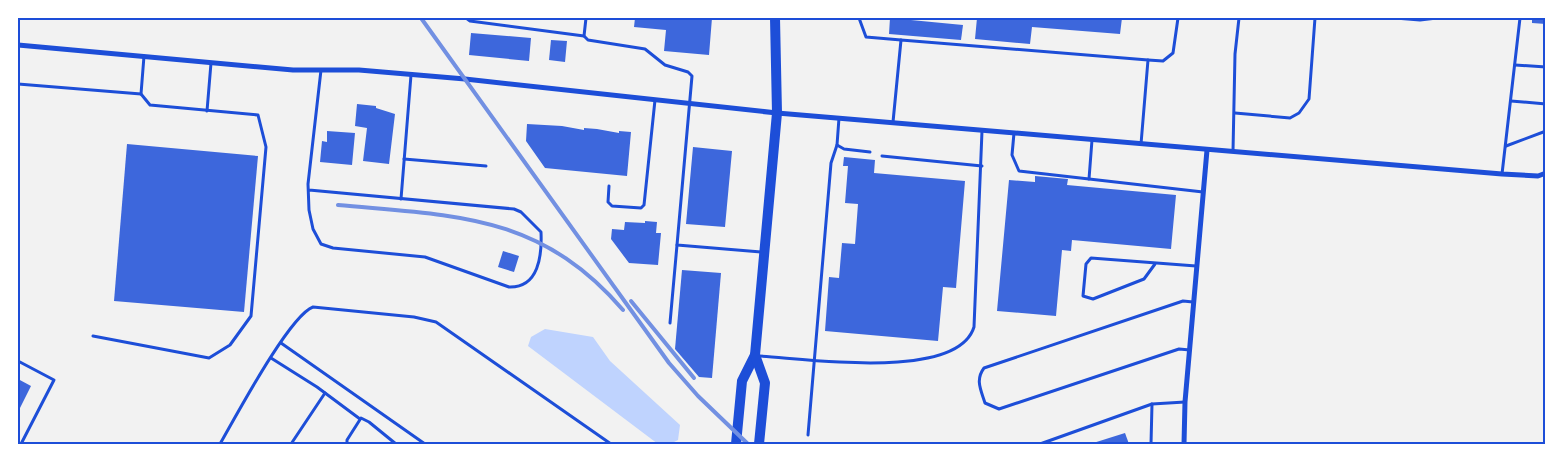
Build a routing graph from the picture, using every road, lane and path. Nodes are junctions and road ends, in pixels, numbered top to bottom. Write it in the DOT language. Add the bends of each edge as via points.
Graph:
graph roads {
  1 [pos="466,18"];
  2 [pos="586,18"];
  3 [pos="775,18"];
  4 [pos="859,18"];
  5 [pos="1178,18"];
  6 [pos="1239,18"];
  7 [pos="1315,18"];
  8 [pos="1395,18"];
  9 [pos="1437,18"];
  10 [pos="1520,18"];
  11 [pos="584,36"];
  12 [pos="901,40"];
  13 [pos="18,45"];
  14 [pos="144,56"];
  15 [pos="1148,60"];
  16 [pos="211,62"];
  17 [pos="1515,66"];
  18 [pos="1546,67"];
  19 [pos="321,70"];
  20 [pos="411,74"];
  21 [pos="18,84"];
  22 [pos="141,94"];
  23 [pos="655,99"];
  24 [pos="1510,101"];
  25 [pos="691,103"];
  26 [pos="1546,104"];
  27 [pos="207,111"];
  28 [pos="777,113"];
  29 [pos="1235,113"];
  30 [pos="839,118"];
  31 [pos="893,123"];
  32 [pos="982,130"];
  33 [pos="1546,131"];
  34 [pos="1014,133"];
  35 [pos="1092,140"];
  36 [pos="1141,144"];
  37 [pos="837,145"];
  38 [pos="1505,146"];
  39 [pos="1207,150"];
  40 [pos="1233,151"];
  41 [pos="870,152"];
  42 [pos="882,156"];
  43 [pos="404,158"];
  44 [pos="486,166"];
  45 [pos="982,166"];
  46 [pos="1546,173"];
  47 [pos="1502,174"];
  48 [pos="1089,179"];
  49 [pos="609,186"];
  50 [pos="308,190"];
  51 [pos="1204,192"];
  52 [pos="401,199"];
  53 [pos="677,245"];
  54 [pos="764,253"];
  55 [pos="1155,264"];
  56 [pos="1197,266"];
  57 [pos="1194,302"];
  58 [pos="670,323"];
  59 [pos="93,336"];
  60 [pos="281,343"];
  61 [pos="1190,350"];
  62 [pos="756,356"];
  63 [pos="271,358"];
  64 [pos="814,359"];
  65 [pos="18,361"];
  66 [pos="325,393"];
  67 [pos="1185,402"];
  68 [pos="1152,404"];
  69 [pos="360,419"];
  70 [pos="808,435"];
  71 [pos="21,444"];
  72 [pos="220,444"];
  73 [pos="291,444"];
  74 [pos="347,444"];
  75 [pos="396,444"];
  76 [pos="425,444"];
  77 [pos="611,444"];
  78 [pos="736,444"];
  79 [pos="759,444"];
  80 [pos="1040,444"];
  81 [pos="1151,444"];
  82 [pos="1184,444"];
  1 -- 11 [label="lane"];
  2 -- 11 [label="lane"];
  3 -- 28 [label="main road"];
  4 -- 12 [label="lane" via="866,37"];
  5 -- 15 [label="lane" via="1173,53 1163,61"];
  6 -- 29 [label="lane"];
  7 -- 29 [label="lane" via="1308,99 1299,113 1290,118"];
  8 -- 9 [label="lane"];
  10 -- 17 [label="lane"];
  11 -- 25 [label="lane" via="588,40 646,49 665,64 688,72 692,76"];
  12 -- 15 [label="lane"];
  12 -- 31 [label="lane"];
  13 -- 14 [label="street"];
  14 -- 16 [label="street"];
  14 -- 22 [label="lane"];
  15 -- 36 [label="lane"];
  16 -- 19 [label="street"];
  16 -- 27 [label="lane"];
  17 -- 18 [label="lane"];
  17 -- 24 [label="lane"];
  19 -- 20 [label="street"];
  19 -- 50 [label="lane"];
  20 -- 23 [label="street"];
  20 -- 43 [label="lane"];
  21 -- 22 [label="lane"];
  22 -- 27 [label="lane" via="150,105"];
  23 -- 25 [label="street"];
  23 -- 49 [label="lane" via="644,205 641,208 612,206 608,202"];
  24 -- 26 [label="lane"];
  24 -- 38 [label="lane"];
  25 -- 28 [label="street"];
  25 -- 53 [label="lane"];
  27 -- 59 [label="lane" via="258,115 266,147 251,316 230,345 209,358"];
  28 -- 30 [label="street"];
  28 -- 54 [label="main road"];
  29 -- 40 [label="lane"];
  30 -- 31 [label="street"];
  30 -- 37 [label="lane"];
  31 -- 32 [label="street"];
  32 -- 34 [label="street"];
  32 -- 45 [label="lane"];
  33 -- 38 [label="lane"];
  34 -- 35 [label="street"];
  34 -- 48 [label="lane" via="1012,155 1020,171"];
  35 -- 36 [label="street"];
  35 -- 48 [label="lane"];
  36 -- 39 [label="street"];
  37 -- 41 [label="lane"];
  37 -- 64 [label="lane" via="831,163"];
  38 -- 47 [label="lane"];
  39 -- 40 [label="street"];
  39 -- 51 [label="street"];
  40 -- 47 [label="street"];
  42 -- 45 [label="lane"];
  43 -- 44 [label="lane"];
  43 -- 52 [label="lane"];
  45 -- 64 [label="lane" via="974,327 967,341 921,361 875,364"];
  46 -- 47 [label="street" via="1538,176"];
  48 -- 51 [label="lane"];
  50 -- 52 [label="lane"];
  50 -- 52 [label="lane" via="313,229 321,244 425,257 510,287 521,288 531,281 542,244 541,232 521,212"];
  51 -- 56 [label="street"];
  53 -- 54 [label="lane"];
  53 -- 58 [label="lane"];
  54 -- 62 [label="main road"];
  55 -- 55 [label="lane" via="1091,258 1086,264 1083,296 1093,298 1144,280"];
  55 -- 56 [label="lane"];
  56 -- 57 [label="street"];
  57 -- 61 [label="street"];
  57 -- 61 [label="lane" via="1183,301 984,368 978,382 985,403 999,409 1179,349"];
  60 -- 63 [label="lane"];
  60 -- 76 [label="lane"];
  60 -- 77 [label="lane" via="291,327 307,309 313,307 436,322"];
  61 -- 67 [label="street"];
  62 -- 64 [label="lane"];
  62 -- 78 [label="main road" via="742,381"];
  62 -- 79 [label="main road" via="765,383"];
  63 -- 66 [label="lane"];
  63 -- 72 [label="lane"];
  64 -- 70 [label="lane"];
  65 -- 71 [label="lane" via="54,380"];
  66 -- 69 [label="lane"];
  66 -- 73 [label="lane"];
  67 -- 68 [label="lane"];
  67 -- 82 [label="street"];
  68 -- 80 [label="lane"];
  68 -- 81 [label="lane"];
  69 -- 74 [label="lane"];
  69 -- 75 [label="lane" via="369,422"];
}
